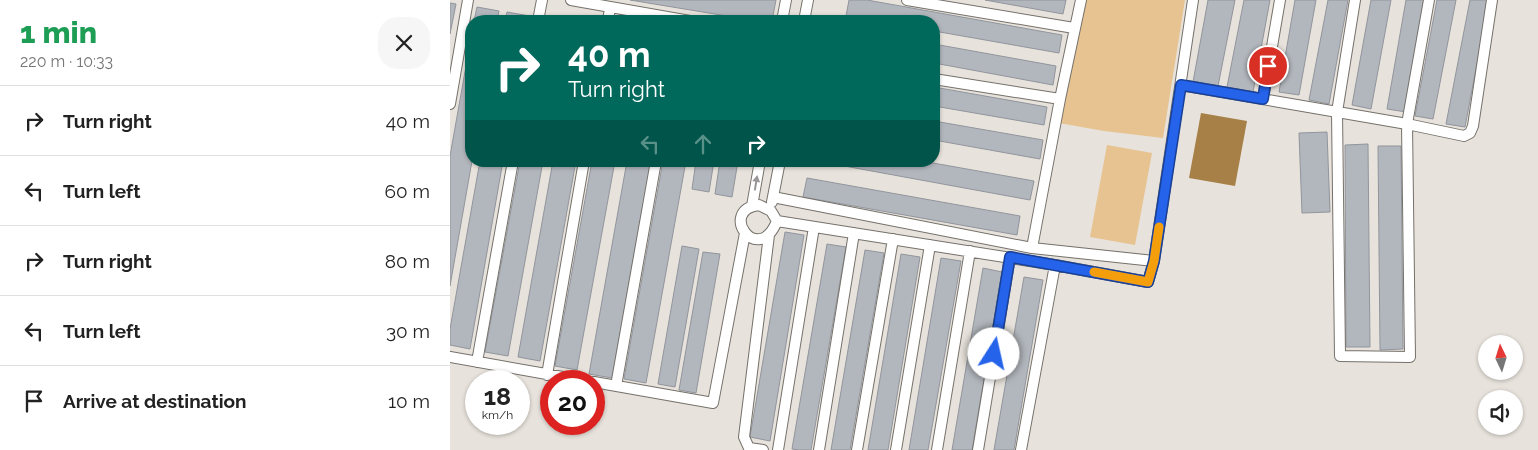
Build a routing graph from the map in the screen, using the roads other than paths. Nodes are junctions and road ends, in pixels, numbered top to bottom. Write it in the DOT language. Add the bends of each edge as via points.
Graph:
graph roads {
  1 [pos="468,0"];
  2 [pos="542,0"];
  3 [pos="571,0"];
  4 [pos="786,0"];
  5 [pos="808,0"];
  6 [pos="907,0"];
  7 [pos="1081,0"];
  8 [pos="1193,0"];
  9 [pos="1280,0"];
  10 [pos="1355,0"];
  11 [pos="1429,0"];
  12 [pos="1492,0"];
  13 [pos="610,8"];
  14 [pos="465,15"];
  15 [pos="539,15"];
  16 [pos="609,15"];
  17 [pos="650,15"];
  18 [pos="783,15"];
  19 [pos="805,15"];
  20 [pos="465,17"];
  21 [pos="1074,28"];
  22 [pos="940,80"];
  23 [pos="1181,85"];
  24 [pos="1060,99"];
  25 [pos="1263,99"];
  26 [pos="450,104"];
  27 [pos="1336,112"];
  28 [pos="1408,124"];
  29 [pos="512,167"];
  30 [pos="583,167"];
  31 [pos="655,167"];
  32 [pos="759,167"];
  33 [pos="779,167"];
  34 [pos="773,197"];
  35 [pos="752,206"];
  36 [pos="771,211"];
  37 [pos="777,221"];
  38 [pos="814,227"];
  39 [pos="745,233"];
  40 [pos="854,233"];
  41 [pos="769,235"];
  42 [pos="893,239"];
  43 [pos="930,245"];
  44 [pos="1032,248"];
  45 [pos="970,251"];
  46 [pos="1010,257"];
  47 [pos="1154,261"];
  48 [pos="1054,265"];
  49 [pos="450,357"];
  50 [pos="476,362"];
  51 [pos="548,370"];
  52 [pos="540,374"];
  53 [pos="605,384"];
  54 [pos="616,386"];
  55 [pos="763,450"];
  56 [pos="778,450"];
  57 [pos="819,450"];
  58 [pos="857,450"];
  59 [pos="896,450"];
  60 [pos="937,450"];
  61 [pos="978,450"];
  62 [pos="1021,450"];
  1 -- 14 [label="lane"];
  2 -- 15 [label="lane"];
  3 -- 13 [label="lane"];
  4 -- 18 [label="lane"];
  5 -- 19 [label="lane"];
  6 -- 21 [label="lane"];
  7 -- 21 [label="lane"];
  8 -- 23 [label="lane"];
  9 -- 25 [label="lane"];
  10 -- 27 [label="lane"];
  11 -- 28 [label="lane"];
  12 -- 28 [label="lane" via="1470,133 1464,136"];
  13 -- 16 [label="lane"];
  13 -- 17 [label="lane"];
  20 -- 26 [label="lane"];
  21 -- 24 [label="lane"];
  22 -- 24 [label="lane"];
  23 -- 25 [label="lane"];
  23 -- 47 [label="lane"];
  24 -- 44 [label="lane"];
  25 -- 27 [label="lane"];
  27 -- 28 [label="lane"];
  27 -- 28 [label="lane" via="1340,356 1410,357"];
  29 -- 50 [label="lane"];
  30 -- 51 [label="lane"];
  31 -- 54 [label="lane"];
  35 -- 32 [label="lane, one-way"];
  33 -- 34 [label="lane"];
  34 -- 36 [label="lane"];
  34 -- 44 [label="lane"];
  35 -- 36 [label="lane" via="759,205"];
  35 -- 39 [label="lane" via="742,214 741,228"];
  36 -- 37 [label="lane"];
  37 -- 38 [label="lane"];
  37 -- 41 [label="lane"];
  38 -- 40 [label="lane"];
  38 -- 56 [label="lane"];
  39 -- 41 [label="lane" via="756,239"];
  39 -- 54 [label="lane" via="713,402"];
  40 -- 42 [label="lane"];
  40 -- 57 [label="lane"];
  41 -- 55 [label="lane" via="744,438 749,448"];
  42 -- 43 [label="lane"];
  42 -- 58 [label="lane"];
  43 -- 45 [label="lane"];
  43 -- 59 [label="lane"];
  44 -- 47 [label="lane"];
  45 -- 46 [label="lane"];
  45 -- 60 [label="lane"];
  46 -- 48 [label="lane"];
  46 -- 61 [label="lane"];
  47 -- 48 [label="lane" via="1148,282"];
  48 -- 62 [label="lane"];
  49 -- 50 [label="lane"];
  50 -- 52 [label="lane"];
  53 -- 54 [label="lane"];
}
